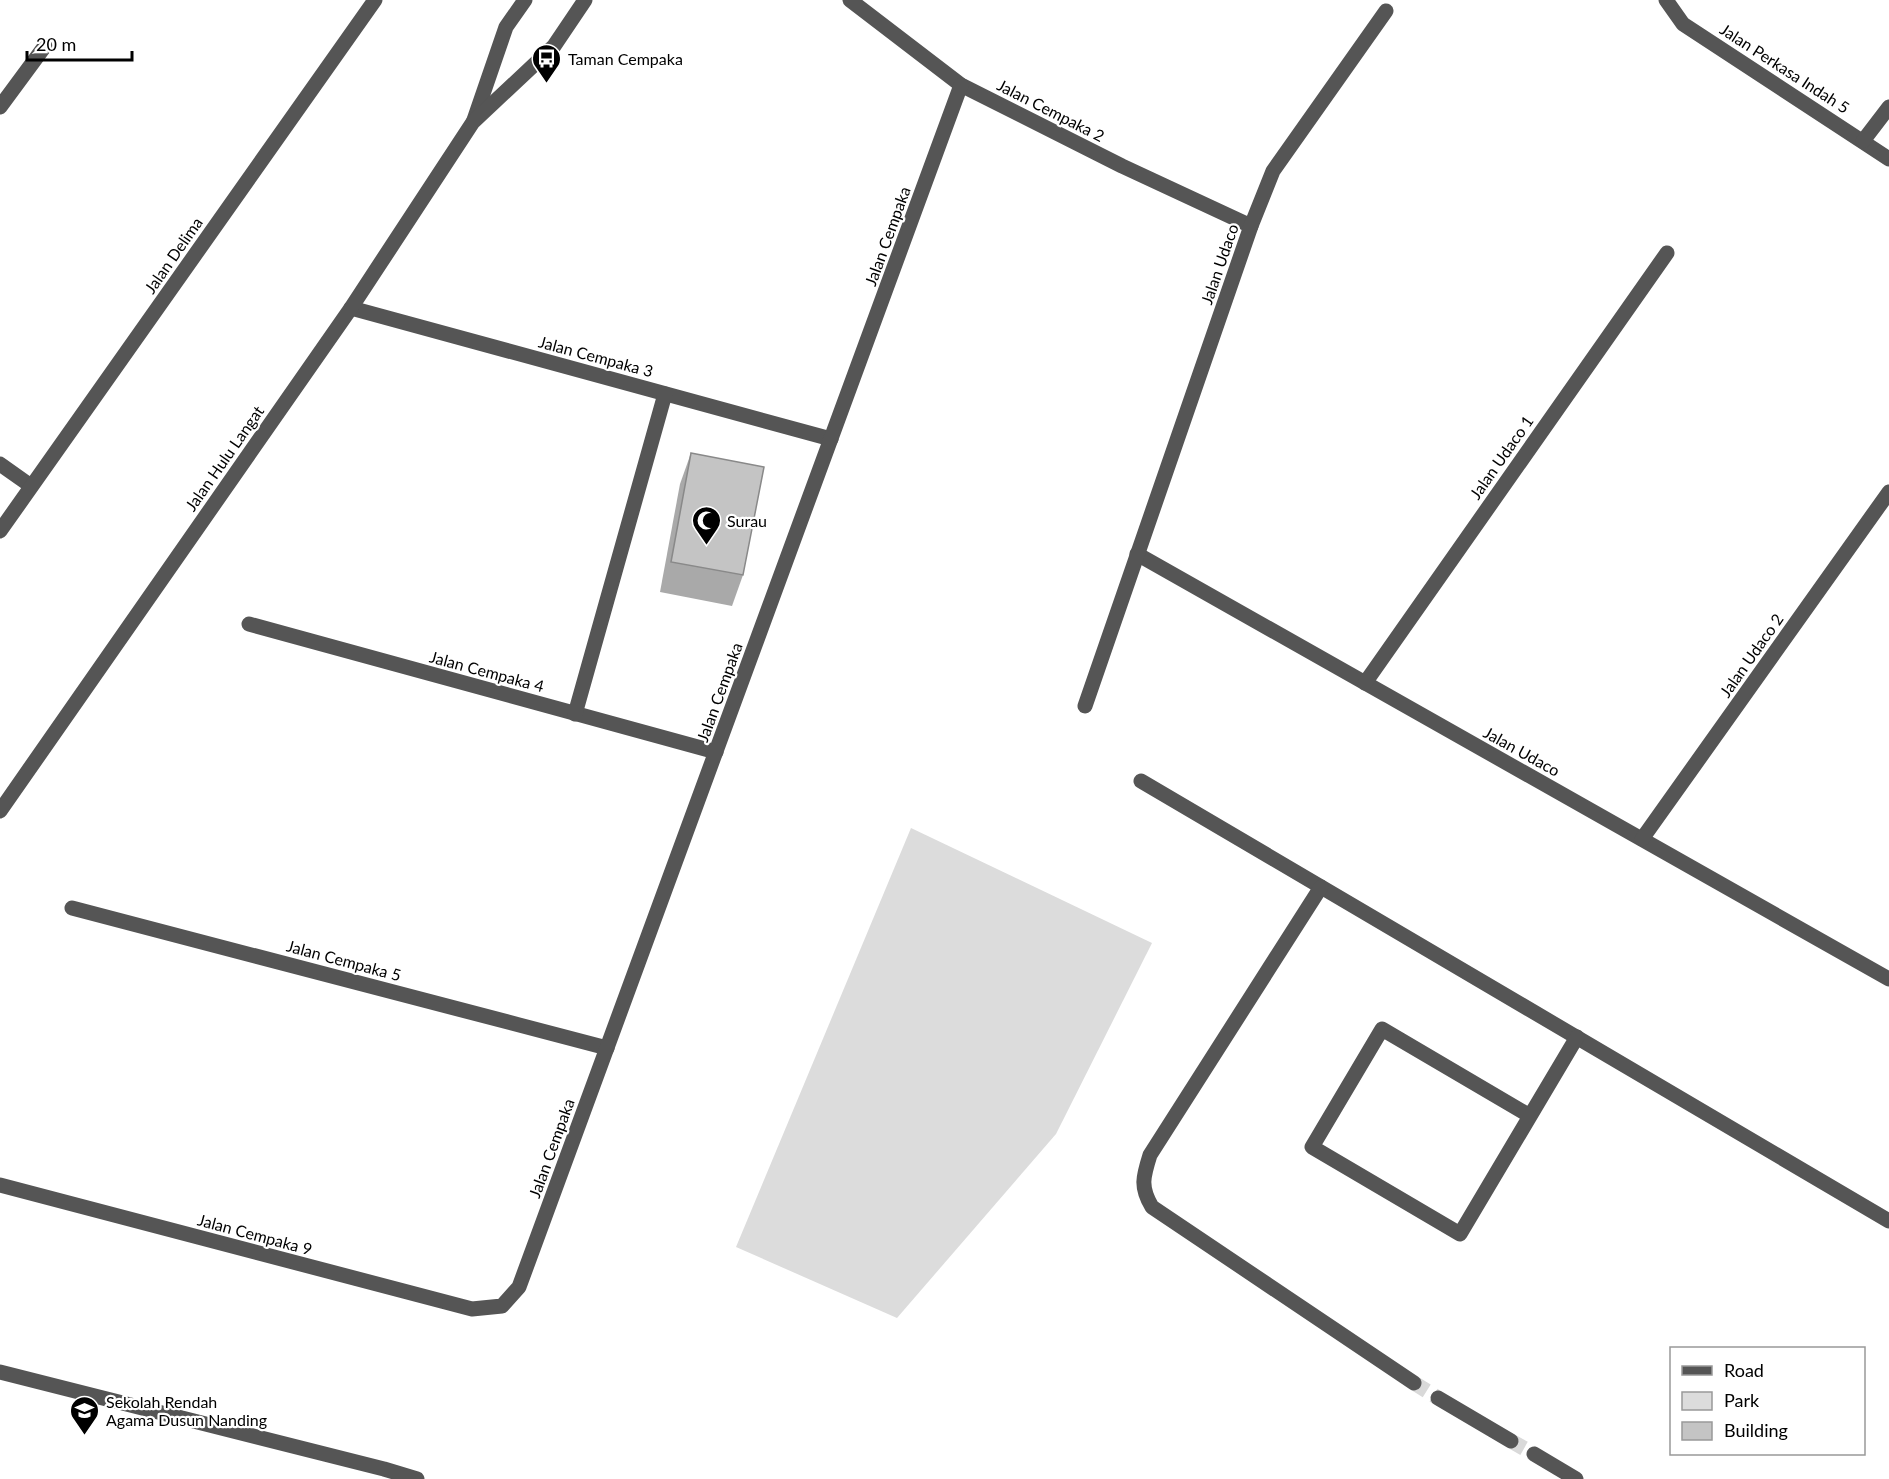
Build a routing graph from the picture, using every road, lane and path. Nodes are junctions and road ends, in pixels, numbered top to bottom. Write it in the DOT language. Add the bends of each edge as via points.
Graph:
graph roads {
  1 [pos="375,0"];
  2 [pos="525,0"];
  3 [pos="585,0"];
  4 [pos="850,0"];
  5 [pos="1666,1"];
  6 [pos="1386,11"];
  7 [pos="45,46"];
  8 [pos="961,85"];
  9 [pos="0,107"];
  10 [pos="1889,107"];
  11 [pos="473,122"];
  12 [pos="1863,141"];
  13 [pos="1889,159"];
  14 [pos="1251,226"];
  15 [pos="1667,253"];
  16 [pos="351,308"];
  17 [pos="665,394"];
  18 [pos="831,439"];
  19 [pos="0,464"];
  20 [pos="31,486"];
  21 [pos="1889,492"];
  22 [pos="0,531"];
  23 [pos="1137,554"];
  24 [pos="249,624"];
  25 [pos="1365,683"];
  26 [pos="1085,706"];
  27 [pos="575,714"];
  28 [pos="716,752"];
  29 [pos="1141,781"];
  30 [pos="0,811"];
  31 [pos="1642,839"];
  32 [pos="1321,887"];
  33 [pos="72,908"];
  34 [pos="1889,979"];
  35 [pos="1577,1037"];
  36 [pos="607,1048"];
  37 [pos="1530,1116"];
  38 [pos="0,1185"];
  39 [pos="1889,1221"];
  40 [pos="502,1306"];
  41 [pos="0,1372"];
  42 [pos="1414,1383"];
  43 [pos="1438,1398"];
  44 [pos="1511,1441"];
  45 [pos="1534,1454"];
  46 [pos="417,1479"];
  47 [pos="1576,1479"];
  1 -- 20 [label="street, Jalan Delima"];
  2 -- 11 [label="street, Jalan Hulu Langat" via="506,27"];
  3 -- 11 [label="street, Jalan Hulu Langat" via="554,46"];
  4 -- 8 [label="street, Jalan Cempaka 2"];
  5 -- 12 [label="street, Jalan Perkasa Indah 5" via="1683,24"];
  6 -- 14 [label="street, Jalan Udaco" via="1273,171"];
  7 -- 9 [label="street"];
  8 -- 14 [label="street, Jalan Cempaka 2"];
  8 -- 18 [label="street, Jalan Cempaka"];
  10 -- 12 [label="street"];
  11 -- 16 [label="street, Jalan Hulu Langat"];
  12 -- 13 [label="street, Jalan Perkasa Indah 5"];
  14 -- 23 [label="street, Jalan Udaco"];
  15 -- 25 [label="street, Jalan Udaco 1"];
  16 -- 17 [label="street, Jalan Cempaka 3"];
  16 -- 30 [label="street, Jalan Hulu Langat"];
  17 -- 18 [label="street, Jalan Cempaka 3"];
  17 -- 27 [label="street"];
  18 -- 28 [label="street, Jalan Cempaka"];
  19 -- 20 [label="street"];
  20 -- 22 [label="street, Jalan Delima"];
  21 -- 31 [label="street, Jalan Udaco 2"];
  23 -- 25 [label="street, Jalan Udaco"];
  23 -- 26 [label="street, Jalan Udaco"];
  24 -- 27 [label="street, Jalan Cempaka 4"];
  25 -- 31 [label="street, Jalan Udaco"];
  27 -- 28 [label="street, Jalan Cempaka 4"];
  28 -- 36 [label="street, Jalan Cempaka"];
  29 -- 32 [label="street"];
  31 -- 34 [label="street, Jalan Udaco"];
  32 -- 35 [label="street"];
  32 -- 42 [label="street" via="1150,1155 1143,1176 1145,1194 1152,1208"];
  33 -- 36 [label="street, Jalan Cempaka 5"];
  35 -- 37 [label="street"];
  35 -- 39 [label="street"];
  36 -- 40 [label="street, Jalan Cempaka" via="519,1287"];
  37 -- 37 [label="street" via="1460,1234 1312,1147 1382,1029"];
  38 -- 40 [label="street, Jalan Cempaka 9" via="472,1309"];
  41 -- 46 [label="street"];
  43 -- 44 [label="street"];
  45 -- 47 [label="street"];
}
